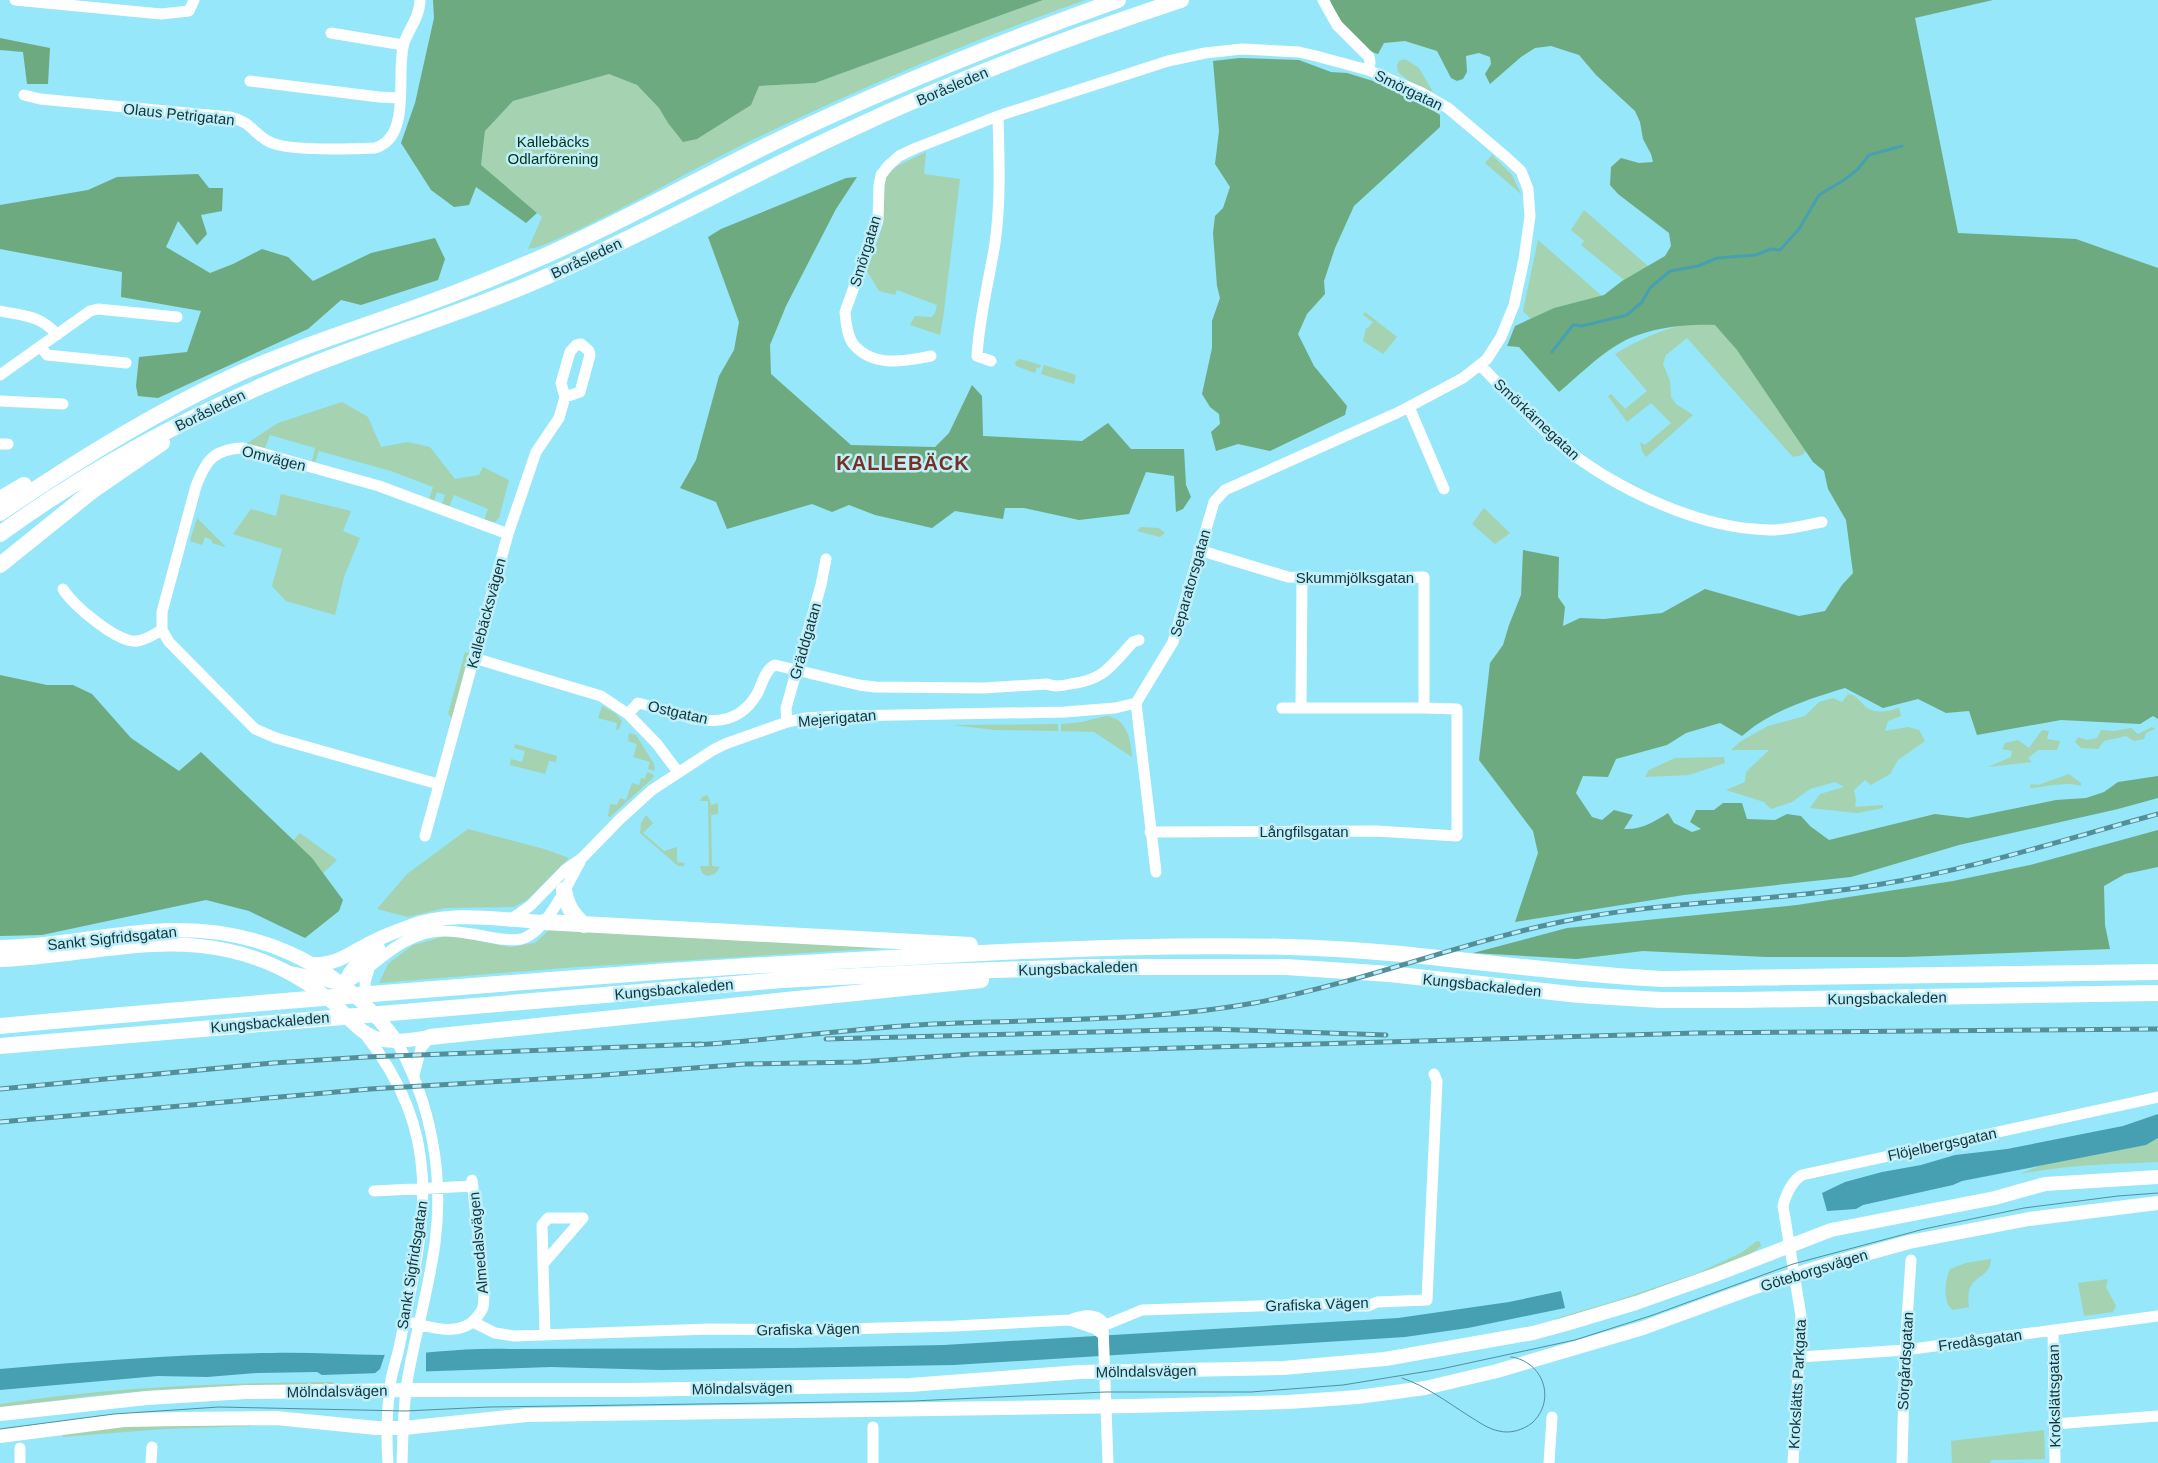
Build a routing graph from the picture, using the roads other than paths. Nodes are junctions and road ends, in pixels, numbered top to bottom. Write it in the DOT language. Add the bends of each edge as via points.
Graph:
graph roads {
  1 [pos="15,0"];
  2 [pos="194,0"];
  3 [pos="420,0"];
  4 [pos="1118,0"];
  5 [pos="1181,0"];
  6 [pos="1323,0"];
  7 [pos="331,33"];
  8 [pos="404,45"];
  9 [pos="1368,70"];
  10 [pos="250,81"];
  11 [pos="24,95"];
  12 [pos="399,98"];
  13 [pos="998,116"];
  14 [pos="0,311"];
  15 [pos="176,317"];
  16 [pos="57,335"];
  17 [pos="40,347"];
  18 [pos="931,356"];
  19 [pos="991,361"];
  20 [pos="126,363"];
  21 [pos="1481,366"];
  22 [pos="0,375"];
  23 [pos="565,397"];
  24 [pos="0,401"];
  25 [pos="63,404"];
  26 [pos="217,406"];
  27 [pos="1409,407"];
  28 [pos="67,468"];
  29 [pos="1444,489"];
  30 [pos="0,499"];
  31 [pos="0,513"];
  32 [pos="1822,522"];
  33 [pos="0,534"];
  34 [pos="508,534"];
  35 [pos="1199,550"];
  36 [pos="826,559"];
  37 [pos="0,565"];
  38 [pos="1302,578"];
  39 [pos="63,589"];
  40 [pos="162,630"];
  41 [pos="1139,640"];
  42 [pos="474,658"];
  43 [pos="796,669"];
  44 [pos="1136,702"];
  45 [pos="1282,708"];
  46 [pos="1302,708"];
  47 [pos="1424,708"];
  48 [pos="628,714"];
  49 [pos="787,722"];
  50 [pos="678,772"];
  51 [pos="438,784"];
  52 [pos="1150,832"];
  53 [pos="424,836"];
  54 [pos="582,858"];
  55 [pos="1156,872"];
  56 [pos="564,890"];
  57 [pos="510,920"];
  58 [pos="544,922"];
  59 [pos="584,924"];
  60 [pos="396,933"];
  61 [pos="0,947"];
  62 [pos="1032,950"];
  63 [pos="0,960"];
  64 [pos="313,964"];
  65 [pos="370,966"];
  66 [pos="1050,970"];
  67 [pos="287,972"];
  68 [pos="2158,972"];
  69 [pos="345,982"];
  70 [pos="2158,993"];
  71 [pos="367,1005"];
  72 [pos="345,1013"];
  73 [pos="0,1026"];
  74 [pos="364,1032"];
  75 [pos="430,1038"];
  76 [pos="397,1042"];
  77 [pos="0,1046"];
  78 [pos="1434,1074"];
  79 [pos="414,1075"];
  80 [pos="2158,1097"];
  81 [pos="2158,1177"];
  82 [pos="374,1191"];
  83 [pos="2158,1203"];
  84 [pos="1789,1245"];
  85 [pos="1911,1260"];
  86 [pos="543,1264"];
  87 [pos="1795,1275"];
  88 [pos="2158,1316"];
  89 [pos="405,1321"];
  90 [pos="473,1322"];
  91 [pos="420,1325"];
  92 [pos="1103,1330"];
  93 [pos="2053,1330"];
  94 [pos="545,1335"];
  95 [pos="1483,1342"];
  96 [pos="1905,1350"];
  97 [pos="1800,1357"];
  98 [pos="1105,1364"];
  99 [pos="1479,1376"];
  100 [pos="390,1390"];
  101 [pos="406,1390"];
  102 [pos="1106,1407"];
  103 [pos="0,1414"];
  104 [pos="2158,1416"];
  105 [pos="1552,1417"];
  106 [pos="2054,1424"];
  107 [pos="873,1427"];
  108 [pos="388,1428"];
  109 [pos="404,1428"];
  110 [pos="0,1436"];
  111 [pos="152,1447"];
  112 [pos="20,1448"];
  113 [pos="20,1463"];
  114 [pos="152,1463"];
  115 [pos="388,1463"];
  116 [pos="402,1463"];
  117 [pos="873,1463"];
  118 [pos="1108,1463"];
  119 [pos="1549,1463"];
  120 [pos="1793,1463"];
  121 [pos="1902,1463"];
  122 [pos="2054,1463"];
  1 -- 2 [label="street" via="161,14 189,11"];
  3 -- 8 [label="street, Olaus Petrigatan"];
  4 -- 28 [label="highway, Boråsleden" via="975,54 839,112 548,254 455,293 322,339 231,377 124,433"];
  5 -- 26 [label="highway, Boråsleden" via="1072,37 989,70 849,130 556,273 300,370"];
  6 -- 9 [label="street" via="1337,25 1369,57"];
  7 -- 8 [label="street"];
  8 -- 12 [label="street, Olaus Petrigatan"];
  9 -- 13 [label="street, Smörgatan" via="1298,52 1220,51 1168,61"];
  9 -- 21 [label="street, Smörgatan" via="1448,108 1507,158 1525,179 1530,216 1514,305 1501,337"];
  10 -- 12 [label="street"];
  11 -- 12 [label="street, Olaus Petrigatan" via="230,117 247,123 266,141 277,145 343,148 375,148 384,144 395,132"];
  13 -- 18 [label="street, Smörgatan" via="899,156 881,175 878,220 845,312 847,328 853,345 877,359 903,362"];
  13 -- 19 [label="street" via="995,240 977,356"];
  14 -- 16 [label="street" via="40,320"];
  15 -- 16 [label="street" via="98,308"];
  16 -- 17 [label="street"];
  17 -- 20 [label="street" via="47,354"];
  17 -- 22 [label="street"];
  21 -- 27 [label="street, Smörgatan"];
  21 -- 32 [label="street, Smörkärnegatan" via="1561,445 1602,473 1648,498 1705,519 1746,528 1772,530"];
  23 -- 34 [label="street, Kallebäcksvägen" via="559,418 536,452"];
  24 -- 25 [label="street"];
  26 -- 33 [label="highway, Boråsleden" via="95,470"];
  26 -- 37 [label="highway" via="92,491"];
  27 -- 29 [label="street"];
  27 -- 35 [label="street, Separatorsgatan" via="1224,490 1214,502"];
  28 -- 30 [label="highway" via="45,473"];
  28 -- 31 [label="highway, Boråsleden"];
  34 -- 40 [label="street, Omvägen" via="379,486 243,448 229,448 210,458 202,471 162,612"];
  34 -- 42 [label="street, Kallebäcksvägen"];
  35 -- 38 [label="street, Skummjölksgatan" via="1250,567"];
  35 -- 44 [label="street, Separatorsgatan" via="1173,642"];
  36 -- 43 [label="street, Gräddgatan"];
  38 -- 46 [label="street"];
  38 -- 47 [label="street, Skummjölksgatan" via="1424,577"];
  39 -- 40 [label="street" via="68,599 126,641 137,641"];
  40 -- 51 [label="street" via="179,653 255,729 276,738"];
  41 -- 43 [label="street, Mejerigatan" via="1133,642 1103,674 1054,687 1047,684 994,688 875,687"];
  42 -- 48 [label="street, Ostgatan" via="601,696"];
  42 -- 51 [label="street, Kallebäcksvägen"];
  43 -- 48 [label="street, Ostgatan" via="771,667 748,705 736,716 722,720 706,722 638,703"];
  43 -- 49 [label="street, Gräddgatan" via="786,708"];
  44 -- 49 [label="street, Mejerigatan" via="1115,708 1065,712 843,716"];
  44 -- 52 [label="street"];
  45 -- 46 [label="street"];
  46 -- 47 [label="street"];
  47 -- 52 [label="street, Långfilsgatan" via="1457,709 1458,836 1376,831"];
  48 -- 50 [label="street, Ostgatan"];
  49 -- 50 [label="street, Mejerigatan" via="726,744"];
  50 -- 54 [label="street, Mejerigatan" via="618,820"];
  51 -- 53 [label="street, Kallebäcksvägen"];
  52 -- 55 [label="street"];
  54 -- 56 [label="street, Mejerigatan"];
  54 -- 57 [label="street, Mejerigatan"];
  56 -- 58 [label="street, Mejerigatan"];
  56 -- 59 [label="highway" via="571,912"];
  57 -- 58 [label="main road"];
  57 -- 60 [label="main road" via="430,920"];
  58 -- 59 [label="highway"];
  58 -- 65 [label="street, Mejerigatan" via="522,939 453,931 420,935"];
  59 -- 62 [label="highway"];
  60 -- 64 [label="main road" via="376,939 338,961"];
  60 -- 69 [label="main road" via="356,966"];
  61 -- 64 [label="main road, Sankt Sigfridsgatan" via="45,945 149,931 200,930 255,940"];
  62 -- 68 [label="highway, Kungsbackaleden" via="1213,946 1338,949 1663,978"];
  62 -- 73 [label="highway, Kungsbackaleden" via="769,964 249,1002"];
  63 -- 67 [label="main road, Sankt Sigfridsgatan" via="150,945 200,945 256,957"];
  64 -- 69 [label="main road, Sankt Sigfridsgatan"];
  65 -- 69 [label="street, Mejerigatan"];
  65 -- 71 [label="street" via="366,980"];
  66 -- 70 [label="highway, Kungsbackaleden" via="1151,966 1286,967 1661,1000"];
  66 -- 75 [label="highway" via="970,982"];
  66 -- 77 [label="highway, Kungsbackaleden" via="782,980"];
  67 -- 69 [label="street" via="300,972 324,982"];
  67 -- 72 [label="main road, Sankt Sigfridsgatan"];
  69 -- 71 [label="main road, Sankt Sigfridsgatan"];
  69 -- 72 [label="main road"];
  71 -- 76 [label="main road, Sankt Sigfridsgatan"];
  72 -- 74 [label="main road, Sankt Sigfridsgatan"];
  74 -- 76 [label="main road, Sankt Sigfridsgatan"];
  74 -- 89 [label="street, Sankt Sigfridsgatan" via="395,1077 417,1133 421,1155 424,1186 419,1239"];
  75 -- 76 [label="main road, Sankt Sigfridsgatan"];
  75 -- 79 [label="street" via="421,1048"];
  76 -- 79 [label="street, Sankt Sigfridsgatan"];
  78 -- 92 [label="street, Grafiska Vägen" via="1437,1080 1427,1300 1376,1302 1368,1306 1341,1303 1142,1310"];
  79 -- 91 [label="street, Sankt Sigfridsgatan" via="425,1106 438,1188 435,1242"];
  80 -- 84 [label="street, Flöjelbergsgatan" via="1802,1175 1794,1182 1783,1206"];
  81 -- 84 [label="main road, Göteborgsvägen" via="2045,1184 1995,1198 1831,1230"];
  82 -- 90 [label="street, Almedalsvägen" via="473,1183 484,1291 483,1308"];
  83 -- 87 [label="main road, Göteborgsvägen" via="2038,1218 1909,1242"];
  84 -- 87 [label="street, Krokslätts Parkgata"];
  84 -- 95 [label="main road, Göteborgsvägen" via="1636,1303 1533,1333"];
  85 -- 96 [label="street, Sörgårdsgatan"];
  86 -- 86 [label="street" via="578,1225 583,1218 548,1218 542,1225"];
  86 -- 94 [label="street"];
  87 -- 97 [label="street, Krokslätts Parkgata" via="1801,1316"];
  87 -- 99 [label="main road, Göteborgsvägen" via="1643,1328"];
  88 -- 93 [label="street, Fredåsgatan"];
  89 -- 91 [label="street"];
  89 -- 100 [label="street, Sankt Sigfridsgatan"];
  90 -- 91 [label="street" via="455,1329"];
  90 -- 94 [label="street, Grafiska Vägen" via="495,1333"];
  91 -- 101 [label="street, Sankt Sigfridsgatan"];
  92 -- 94 [label="street, Grafiska Vägen" via="1070,1320 955,1326"];
  92 -- 98 [label="street"];
  93 -- 96 [label="street, Fredåsgatan"];
  93 -- 106 [label="street, Krokslättsgatan"];
  95 -- 98 [label="main road, Mölndalsvägen" via="1403,1357 1283,1368"];
  96 -- 97 [label="street, Fredåsgatan"];
  96 -- 121 [label="street, Sörgårdsgatan"];
  97 -- 120 [label="street, Krokslätts Parkgata"];
  98 -- 101 [label="main road, Mölndalsvägen" via="910,1385"];
  98 -- 102 [label="street"];
  99 -- 102 [label="main road, Mölndalsvägen" via="1425,1388 1317,1401"];
  100 -- 101 [label="main road, Mölndalsvägen"];
  100 -- 103 [label="main road, Mölndalsvägen" via="246,1392 148,1398"];
  100 -- 108 [label="street, Sankt Sigfridsgatan"];
  101 -- 109 [label="street, Sankt Sigfridsgatan"];
  102 -- 109 [label="main road, Mölndalsvägen" via="527,1415"];
  102 -- 118 [label="street"];
  104 -- 106 [label="street"];
  105 -- 119 [label="street"];
  106 -- 122 [label="street, Krokslättsgatan"];
  107 -- 117 [label="street"];
  108 -- 109 [label="main road, Mölndalsvägen"];
  108 -- 110 [label="main road, Mölndalsvägen" via="276,1418 124,1420"];
  108 -- 115 [label="street, Sankt Sigfridsgatan"];
  109 -- 116 [label="street, Sankt Sigfridsgatan"];
  111 -- 114 [label="street"];
  112 -- 113 [label="street"];
}
